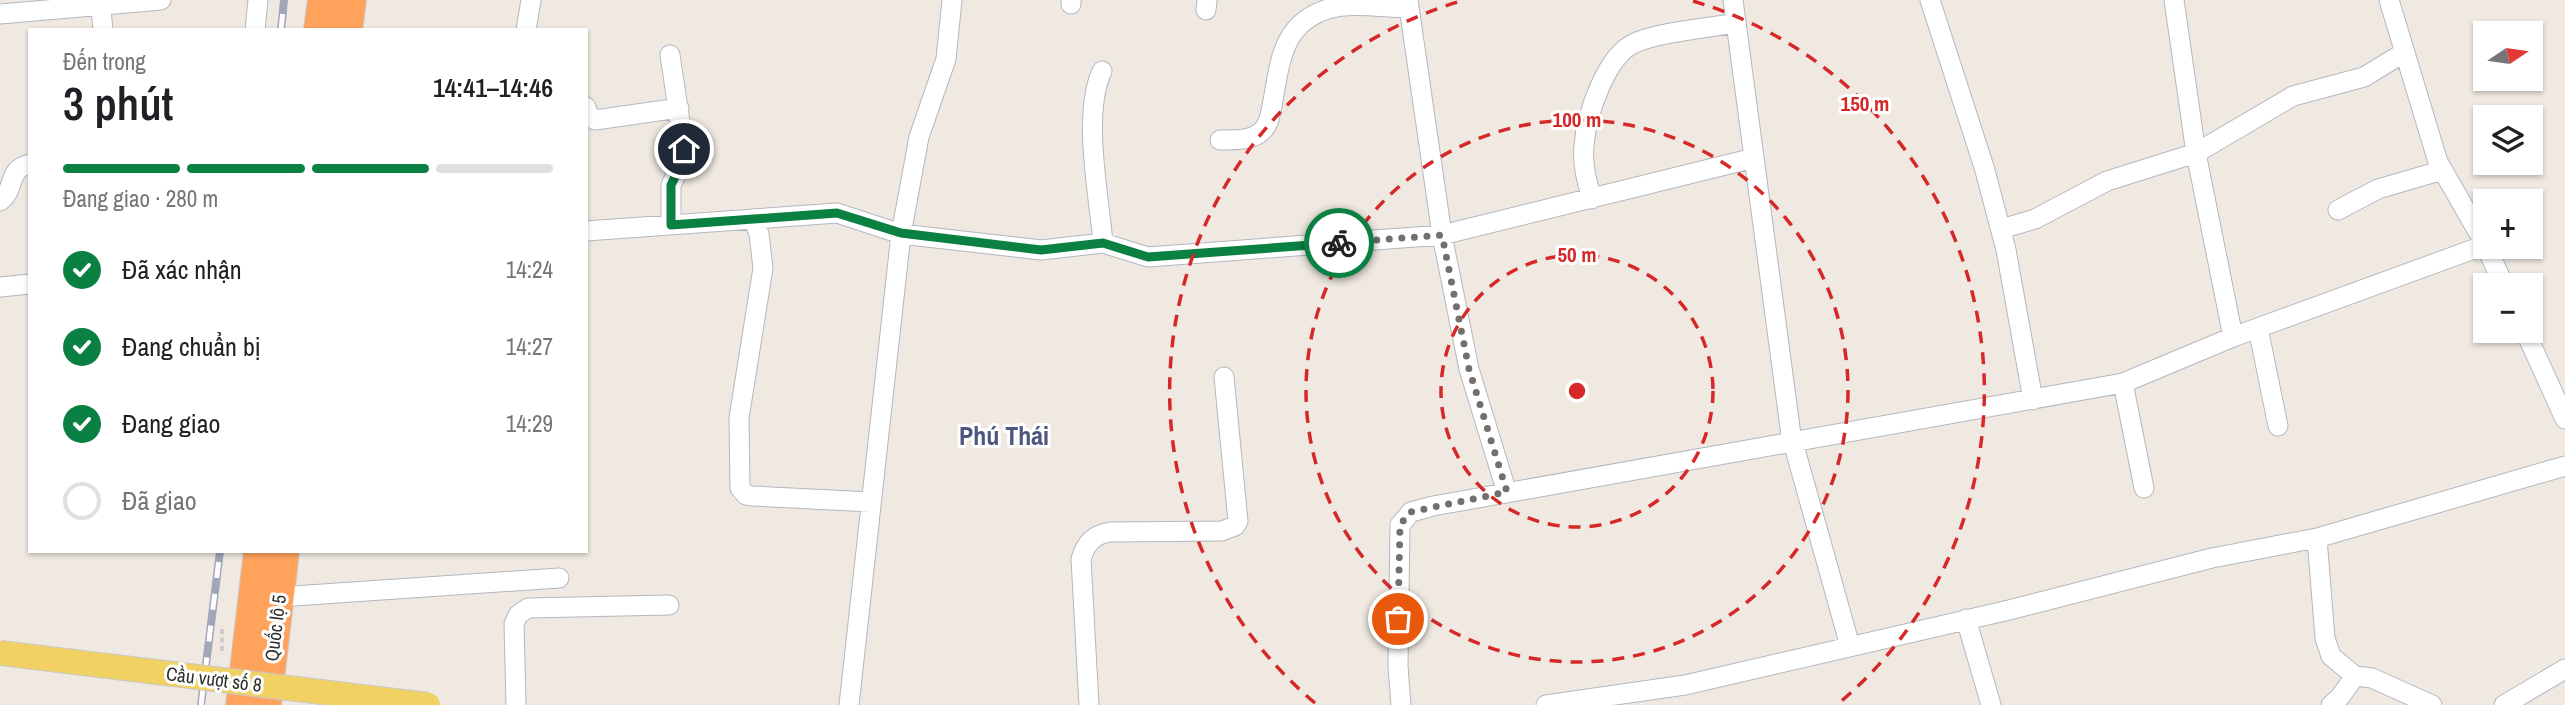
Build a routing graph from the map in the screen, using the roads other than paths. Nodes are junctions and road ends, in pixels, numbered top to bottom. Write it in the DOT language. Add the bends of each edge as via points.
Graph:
graph roads {
  1 [pos="160,0"];
  2 [pos="258,0"];
  3 [pos="323,0"];
  4 [pos="351,0"];
  5 [pos="531,0"];
  6 [pos="952,0"];
  7 [pos="1733,0"];
  8 [pos="1930,0"];
  9 [pos="2174,0"];
  10 [pos="2389,0"];
  11 [pos="100,3"];
  12 [pos="1409,4"];
  13 [pos="0,14"];
  14 [pos="1736,23"];
  15 [pos="103,28"];
  16 [pos="255,28"];
  17 [pos="319,28"];
  18 [pos="347,28"];
  19 [pos="526,28"];
  20 [pos="2405,52"];
  21 [pos="670,55"];
  22 [pos="1102,71"];
  23 [pos="678,108"];
  24 [pos="588,114"];
  25 [pos="1220,140"];
  26 [pos="2196,153"];
  27 [pos="1754,158"];
  28 [pos="28,165"];
  29 [pos="2443,170"];
  30 [pos="1591,199"];
  31 [pos="0,201"];
  32 [pos="2338,210"];
  33 [pos="753,219"];
  34 [pos="2473,224"];
  35 [pos="671,225"];
  36 [pos="2001,229"];
  37 [pos="588,231"];
  38 [pos="901,233"];
  39 [pos="1442,235"];
  40 [pos="1103,243"];
  41 [pos="2473,249"];
  42 [pos="28,284"];
  43 [pos="0,288"];
  44 [pos="2259,328"];
  45 [pos="2233,337"];
  46 [pos="2530,343"];
  47 [pos="1224,377"];
  48 [pos="2123,383"];
  49 [pos="2033,400"];
  50 [pos="2565,419"];
  51 [pos="2278,426"];
  52 [pos="1794,443"];
  53 [pos="2565,466"];
  54 [pos="2144,488"];
  55 [pos="1507,492"];
  56 [pos="871,502"];
  57 [pos="2317,538"];
  58 [pos="259,553"];
  59 [pos="284,553"];
  60 [pos="559,578"];
  61 [pos="279,597"];
  62 [pos="669,606"];
  63 [pos="1966,619"];
  64 [pos="1850,646"];
  65 [pos="0,653"];
  66 [pos="2565,669"];
  67 [pos="2355,676"];
  68 [pos="241,705"];
  69 [pos="266,705"];
  70 [pos="428,705"];
  71 [pos="516,705"];
  72 [pos="849,705"];
  73 [pos="1089,705"];
  74 [pos="1401,705"];
  75 [pos="1546,705"];
  76 [pos="1991,705"];
  77 [pos="2330,705"];
  78 [pos="2432,705"];
  79 [pos="2504,705"];
  1 -- 11 [label="street"];
  2 -- 16 [label="street"];
  3 -- 17 [label="highway"];
  4 -- 18 [label="highway"];
  5 -- 19 [label="street"];
  6 -- 38 [label="street" via="946,59 919,137"];
  7 -- 14 [label="street"];
  8 -- 36 [label="street"];
  9 -- 26 [label="street"];
  10 -- 20 [label="street"];
  11 -- 13 [label="street"];
  11 -- 15 [label="street"];
  12 -- 25 [label="street" via="1339,7 1300,25 1284,48 1263,131 1242,140"];
  12 -- 39 [label="street"];
  14 -- 27 [label="street"];
  14 -- 30 [label="street" via="1636,42 1616,57 1586,130 1584,160"];
  20 -- 26 [label="street" via="2364,77 2293,96"];
  20 -- 29 [label="street"];
  21 -- 23 [label="street"];
  22 -- 40 [label="street" via="1092,113"];
  23 -- 24 [label="street" via="595,120"];
  23 -- 35 [label="street" via="684,156 671,185"];
  26 -- 36 [label="street" via="2107,181 2035,219"];
  26 -- 45 [label="street"];
  27 -- 30 [label="street"];
  27 -- 52 [label="street"];
  28 -- 31 [label="street" via="14,172 10,190"];
  29 -- 32 [label="street" via="2378,189"];
  29 -- 34 [label="street"];
  30 -- 39 [label="street"];
  33 -- 35 [label="street"];
  33 -- 38 [label="street" via="837,213"];
  33 -- 56 [label="street" via="763,268 739,418 740,488 753,496"];
  35 -- 37 [label="street"];
  36 -- 49 [label="street"];
  38 -- 40 [label="street" via="1041,250"];
  38 -- 56 [label="street"];
  39 -- 40 [label="street" via="1148,257"];
  39 -- 55 [label="street" via="1469,369"];
  41 -- 44 [label="street"];
  42 -- 43 [label="street"];
  44 -- 45 [label="street"];
  44 -- 51 [label="street"];
  45 -- 48 [label="street"];
  46 -- 50 [label="street"];
  47 -- 73 [label="street" via="1238,521 1223,531 1110,532 1100,534 1084,548"];
  48 -- 49 [label="street"];
  48 -- 54 [label="street"];
  49 -- 52 [label="street"];
  52 -- 55 [label="street"];
  52 -- 64 [label="street"];
  53 -- 57 [label="street"];
  55 -- 74 [label="street" via="1410,512 1400,525"];
  56 -- 72 [label="street"];
  57 -- 63 [label="street" via="2212,558"];
  57 -- 67 [label="street" via="2325,638 2332,656"];
  58 -- 68 [label="highway, Quốc lộ 5"];
  59 -- 61 [label="highway, Quốc lộ 5"];
  60 -- 61 [label="street"];
  61 -- 69 [label="highway, Quốc lộ 5"];
  62 -- 71 [label="street" via="528,608 514,624"];
  63 -- 64 [label="street"];
  63 -- 76 [label="street"];
  64 -- 75 [label="street" via="1685,685"];
  65 -- 70 [label="main road, Cầu vượt số 8, bridge"];
  66 -- 79 [label="street"];
  67 -- 77 [label="street"];
  67 -- 78 [label="street" via="2372,678"];
}
